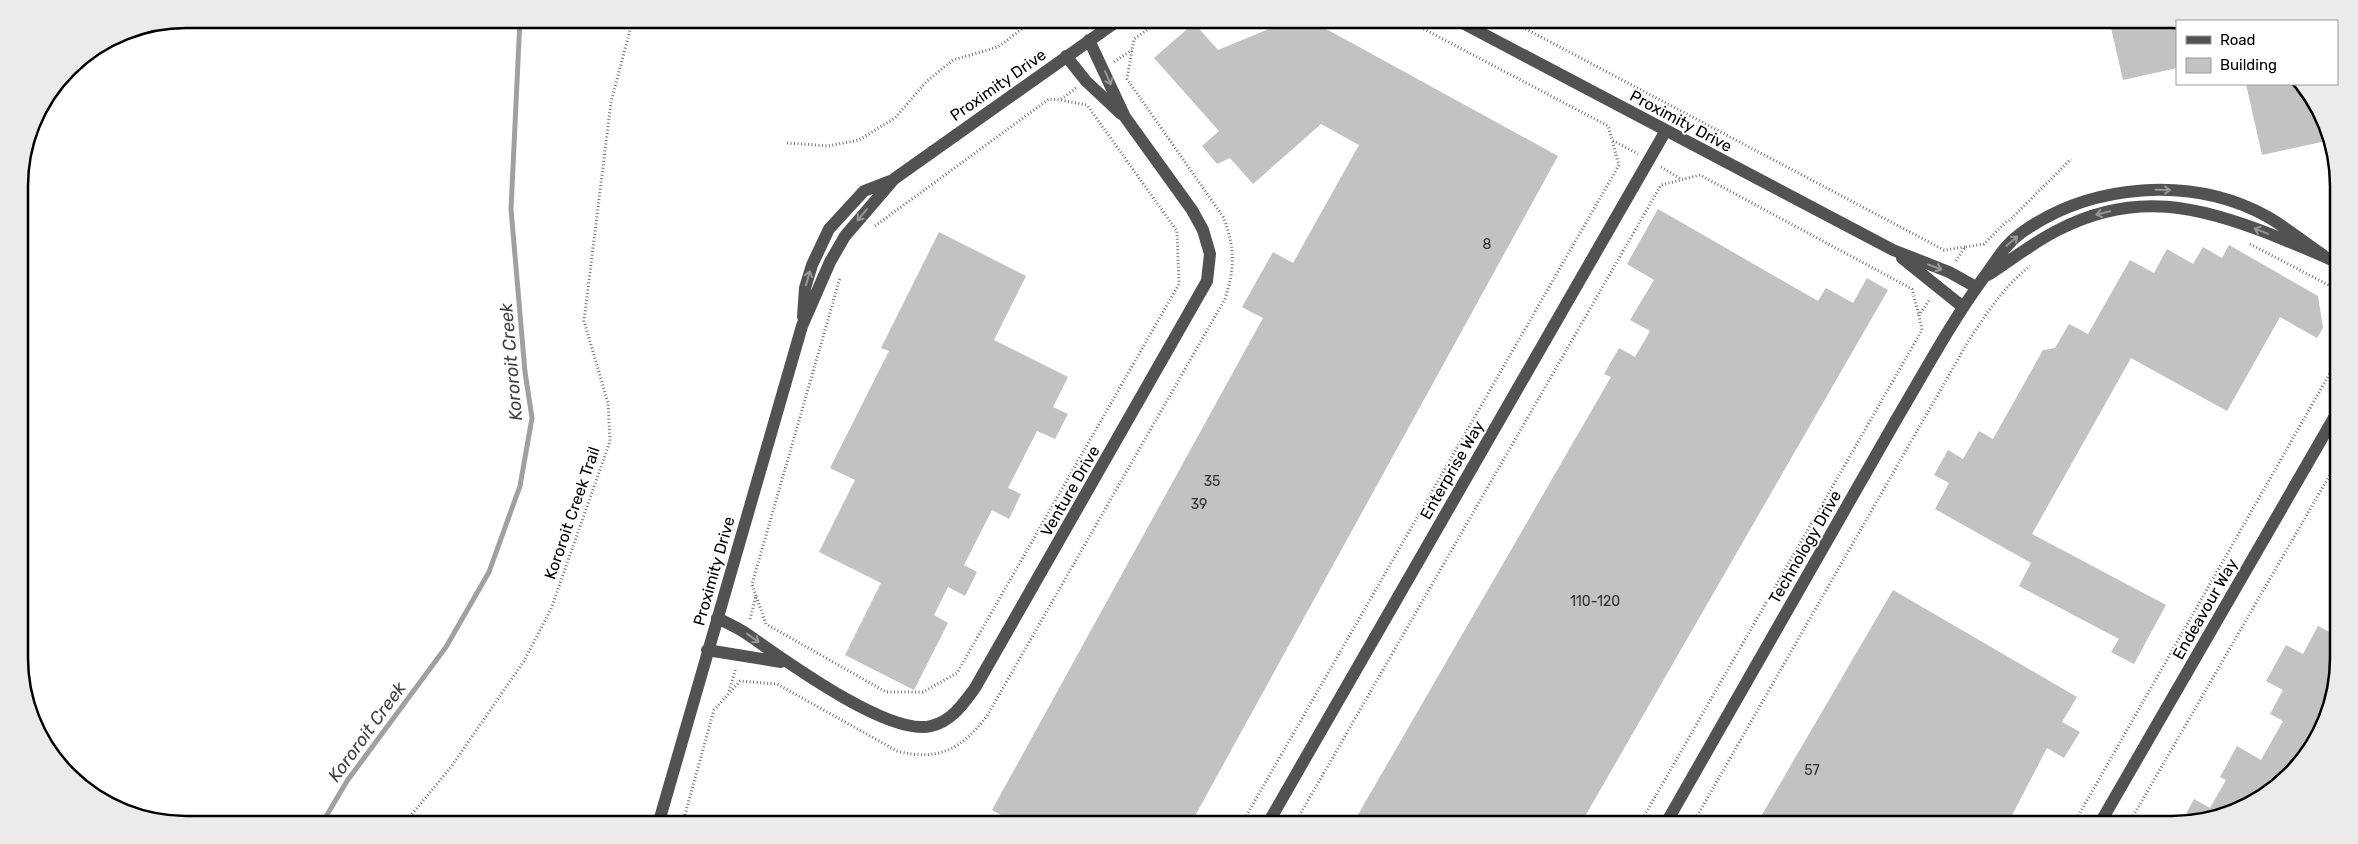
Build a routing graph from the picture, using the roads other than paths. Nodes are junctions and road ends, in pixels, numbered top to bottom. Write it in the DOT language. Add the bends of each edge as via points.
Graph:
graph roads {
  1 [pos="1108,27"];
  2 [pos="1470,27"];
  3 [pos="1089,40"];
  4 [pos="1066,56"];
  5 [pos="1125,117"];
  6 [pos="1666,132"];
  7 [pos="1892,250"];
  8 [pos="2323,256"];
  9 [pos="2330,259"];
  10 [pos="1980,283"];
  11 [pos="1963,306"];
  12 [pos="2330,423"];
  13 [pos="717,618"];
  14 [pos="707,650"];
  15 [pos="786,663"];
  16 [pos="661,816"];
  17 [pos="1272,816"];
  18 [pos="1670,816"];
  19 [pos="2104,816"];
  1 -- 3 [label="street, Proximity Drive"];
  2 -- 6 [label="street, Proximity Drive"];
  3 -- 4 [label="street, Proximity Drive"];
  3 -- 5 [label="street, Venture Drive, one-way"];
  4 -- 5 [label="street, Venture Drive" via="1086,81"];
  4 -- 13 [label="street, Proximity Drive" via="894,179 845,236 802,326"];
  5 -- 15 [label="street, Venture Drive" via="1203,230 1210,254 1206,281 1197,302 975,688 960,709 944,722 929,727 909,727 889,721"];
  6 -- 7 [label="street, Proximity Drive"];
  6 -- 17 [label="street, Enterprise Way"];
  7 -- 10 [label="street, Proximity Drive, one-way"];
  7 -- 11 [label="street, Proximity Drive"];
  8 -- 9 [label="street"];
  8 -- 10 [label="street, one-way" via="2214,214 2168,206 2119,209 2059,229"];
  10 -- 8 [label="street, Technology Drive, one-way" via="2002,250 2042,219 2081,202 2115,194 2166,190 2211,196 2270,218"];
  10 -- 11 [label="street, Technology Drive"];
  11 -- 18 [label="street, Technology Drive"];
  12 -- 19 [label="street, Endeavour Way"];
  13 -- 14 [label="street, Proximity Drive"];
  13 -- 15 [label="street, Venture Drive, one-way" via="746,633"];
  14 -- 15 [label="street, Venture Drive"];
  14 -- 16 [label="street, Proximity Drive"];
}
